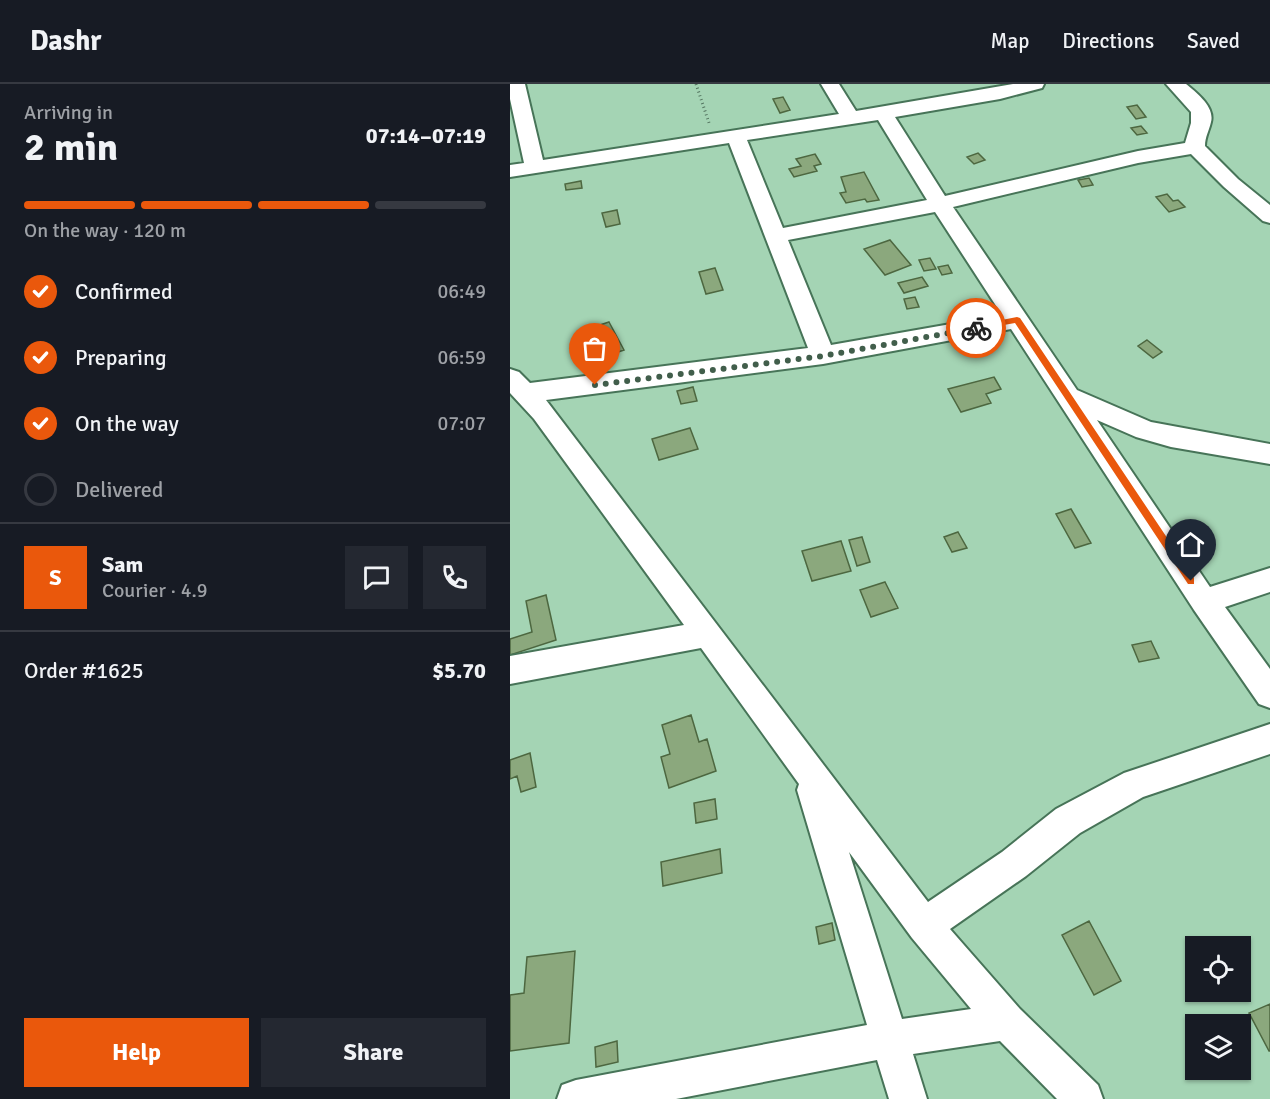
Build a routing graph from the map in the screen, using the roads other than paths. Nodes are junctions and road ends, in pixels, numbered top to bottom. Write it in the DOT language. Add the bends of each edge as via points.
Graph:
graph roads {
  1 [pos="516,84"];
  2 [pos="830,84"];
  3 [pos="1035,84"];
  4 [pos="1175,84"];
  5 [pos="982,90"];
  6 [pos="883,113"];
  7 [pos="851,118"];
  8 [pos="736,136"];
  9 [pos="1195,147"];
  10 [pos="535,167"];
  11 [pos="510,171"];
  12 [pos="940,204"];
  13 [pos="1270,216"];
  14 [pos="776,236"];
  15 [pos="1017,320"];
  16 [pos="823,356"];
  17 [pos="515,383"];
  18 [pos="1069,397"];
  19 [pos="1270,454"];
  20 [pos="1270,580"];
  21 [pos="1204,601"];
  22 [pos="706,634"];
  23 [pos="510,670"];
  24 [pos="1270,694"];
  25 [pos="1270,739"];
  26 [pos="807,771"];
  27 [pos="924,926"];
  28 [pos="1006,1022"];
  29 [pos="891,1039"];
  30 [pos="576,1099"];
  31 [pos="908,1099"];
  32 [pos="1084,1099"];
  1 -- 10 [label="street"];
  2 -- 7 [label="street"];
  3 -- 5 [label="street"];
  4 -- 9 [label="street" via="1202,112"];
  5 -- 6 [label="street"];
  6 -- 7 [label="street"];
  6 -- 12 [label="street"];
  7 -- 8 [label="street"];
  8 -- 10 [label="street"];
  8 -- 14 [label="street"];
  9 -- 12 [label="street"];
  9 -- 13 [label="street"];
  10 -- 11 [label="street"];
  12 -- 14 [label="street"];
  12 -- 15 [label="street"];
  14 -- 16 [label="street"];
  15 -- 16 [label="street"];
  15 -- 18 [label="street"];
  16 -- 17 [label="street"];
  17 -- 22 [label="street" via="543,412"];
  18 -- 19 [label="street" via="1162,434"];
  18 -- 21 [label="street"];
  20 -- 21 [label="street"];
  21 -- 24 [label="street"];
  22 -- 23 [label="street"];
  22 -- 26 [label="street"];
  25 -- 27 [label="street" via="1135,784 1068,821"];
  26 -- 27 [label="street"];
  26 -- 29 [label="street"];
  27 -- 28 [label="street"];
  28 -- 29 [label="street"];
  28 -- 32 [label="street"];
  29 -- 30 [label="street"];
  29 -- 31 [label="street"];
}
